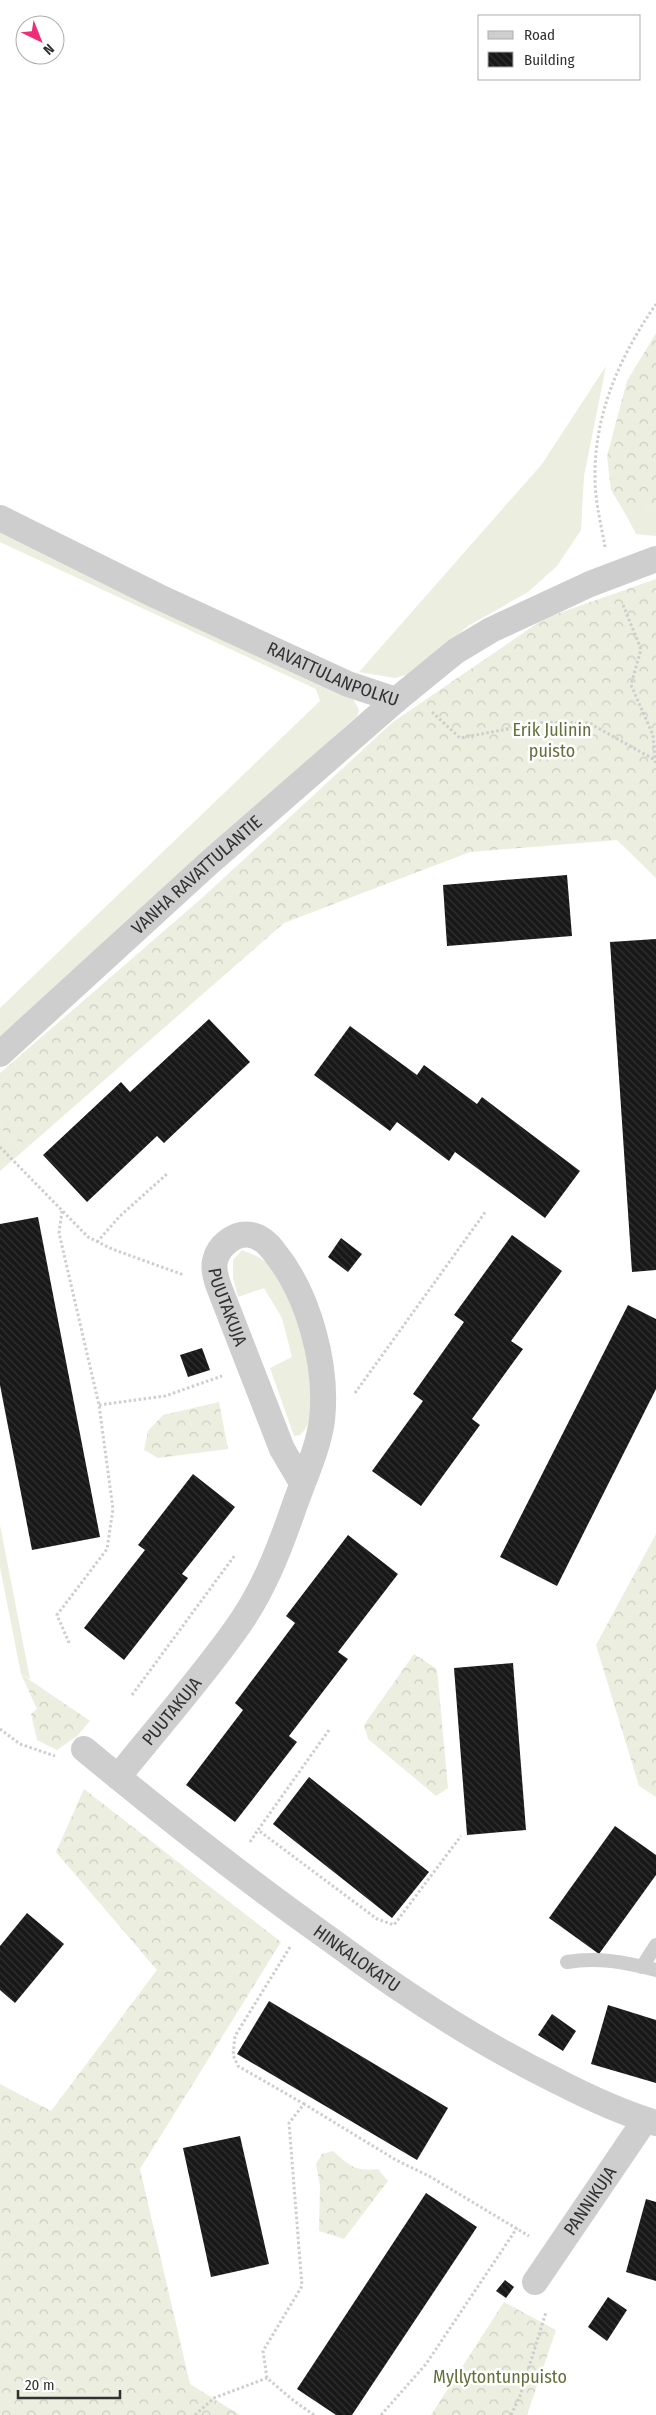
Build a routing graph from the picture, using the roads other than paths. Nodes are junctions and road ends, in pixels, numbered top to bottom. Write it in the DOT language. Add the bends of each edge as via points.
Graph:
graph roads {
  1 [pos="0,518"];
  2 [pos="656,559"];
  3 [pos="396,700"];
  4 [pos="0,1054"];
  5 [pos="302,1483"];
  6 [pos="84,1749"];
  7 [pos="118,1777"];
  8 [pos="656,1945"];
  9 [pos="567,1962"];
  10 [pos="642,1967"];
  11 [pos="656,1970"];
  12 [pos="651,2122"];
  13 [pos="535,2282"];
  1 -- 3 [label="street, RAVATTULANPOLKU" via="157,596 340,680"];
  2 -- 3 [label="street, RAVATTULANPOLKU" via="492,630 456,651"];
  3 -- 4 [label="street, VANHA RAVATTULANTIE" via="210,862"];
  5 -- 5 [label="street, PUUTAKUJA" via="282,1449 218,1287 214,1263 217,1255 229,1240 238,1236 259,1238 286,1266 316,1338 322,1420"];
  5 -- 7 [label="street, PUUTAKUJA" via="261,1590 236,1629"];
  6 -- 7 [label="street, HINKALOKATU"];
  7 -- 12 [label="street, HINKALOKATU" via="305,1922 428,2010 507,2057 586,2096"];
  8 -- 10 [label="lane"];
  9 -- 10 [label="lane" via="588,1959 620,1961"];
  10 -- 11 [label="lane"];
  12 -- 13 [label="street, PANNIKUJA"];
}
